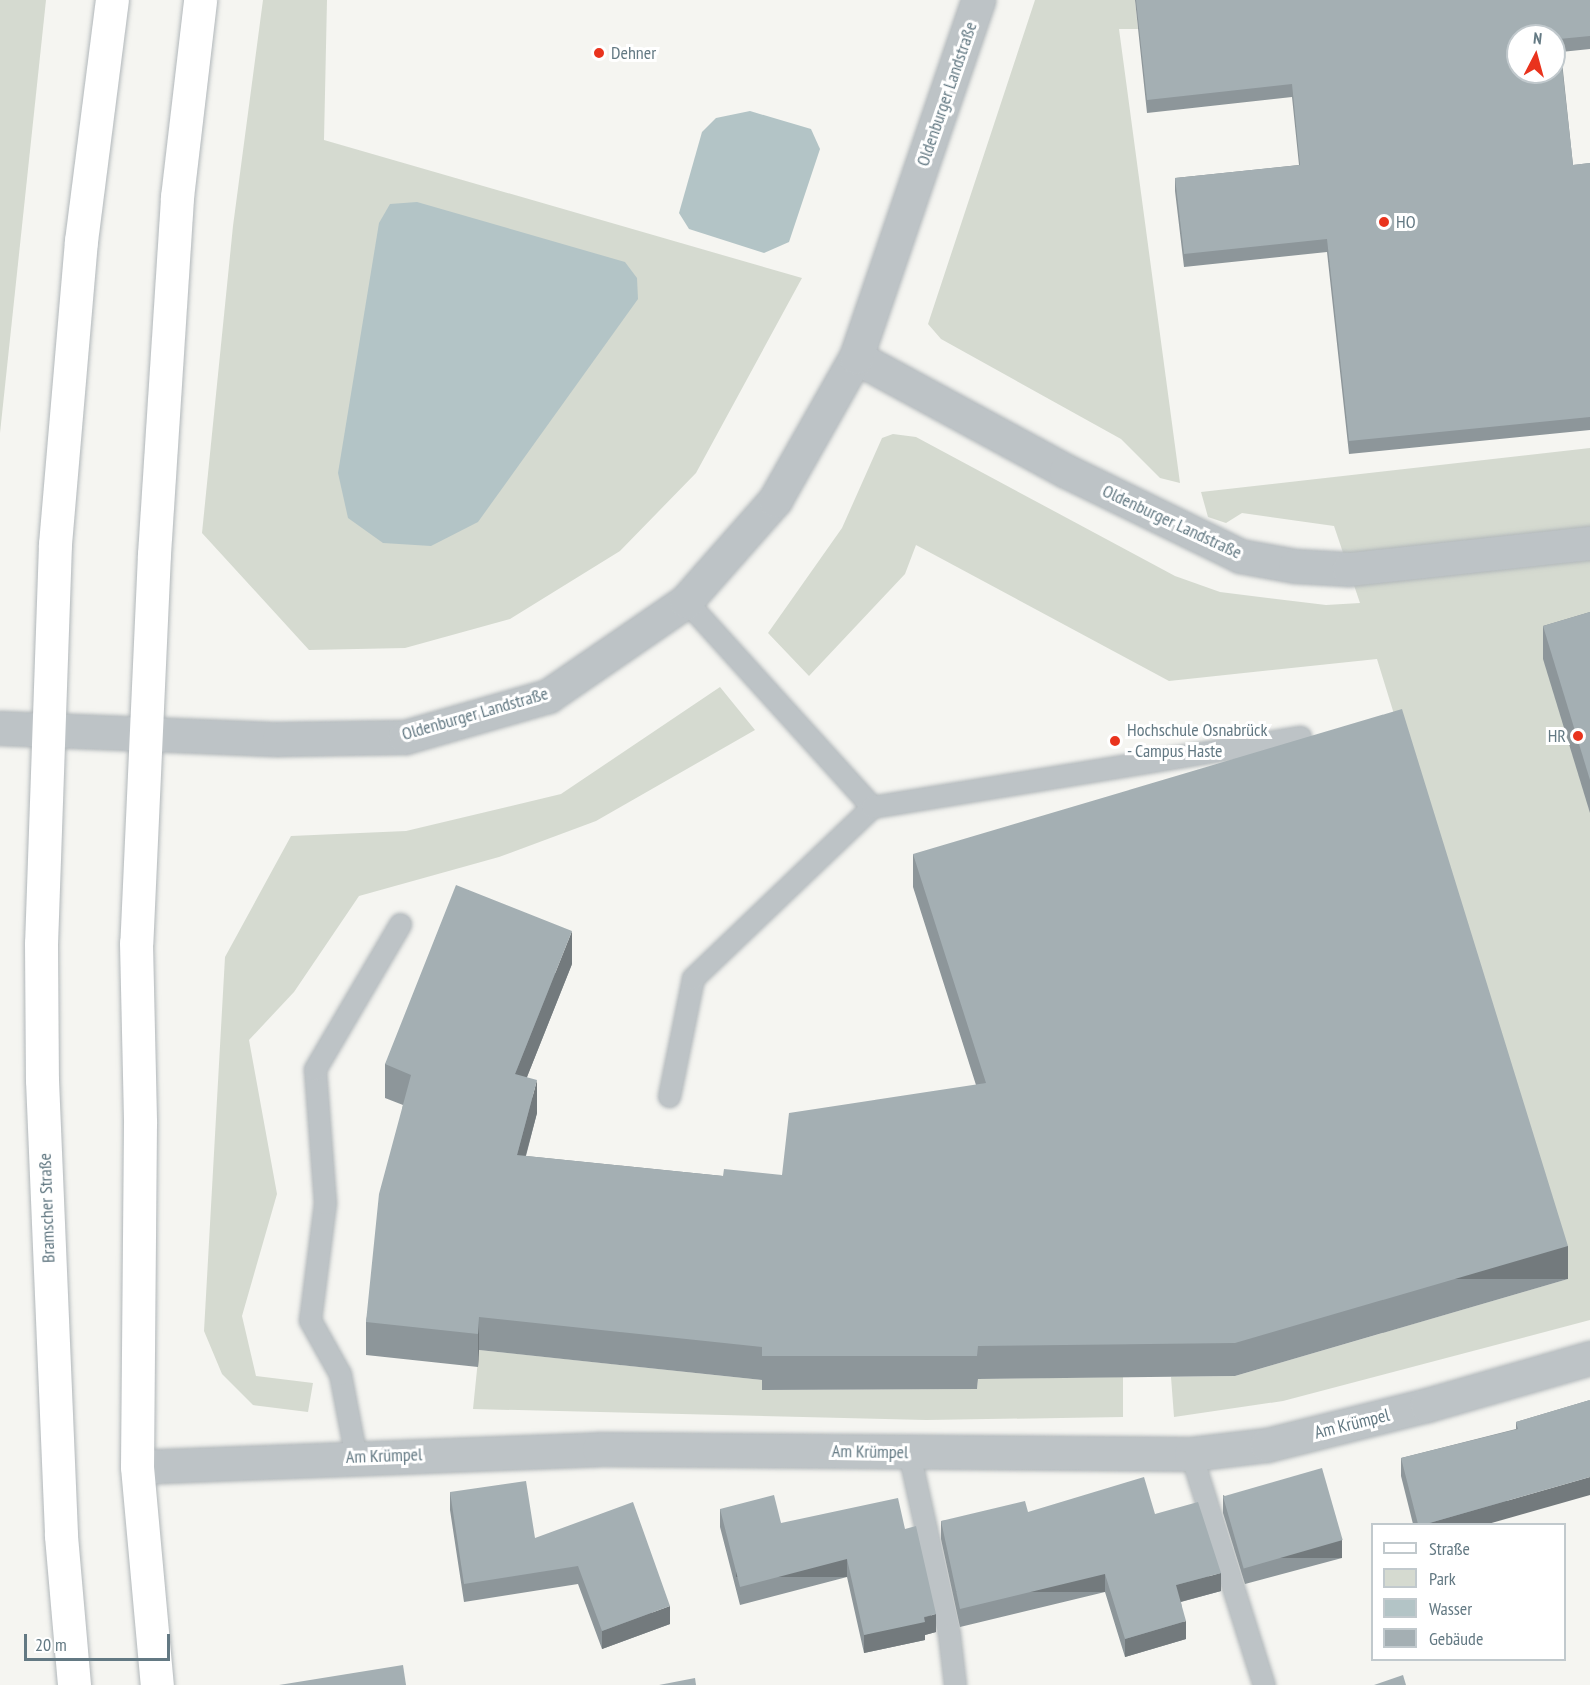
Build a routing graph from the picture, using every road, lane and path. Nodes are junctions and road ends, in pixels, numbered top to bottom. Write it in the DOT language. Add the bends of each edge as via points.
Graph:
graph roads {
  1 [pos="112,0"];
  2 [pos="200,0"];
  3 [pos="978,0"];
  4 [pos="856,357"];
  5 [pos="1590,543"];
  6 [pos="686,601"];
  7 [pos="0,728"];
  8 [pos="47,730"];
  9 [pos="147,734"];
  10 [pos="1300,737"];
  11 [pos="872,807"];
  12 [pos="400,924"];
  13 [pos="669,1096"];
  14 [pos="1590,1358"];
  15 [pos="909,1453"];
  16 [pos="1191,1454"];
  17 [pos="356,1457"];
  18 [pos="137,1467"];
  19 [pos="74,1685"];
  20 [pos="157,1685"];
  21 [pos="955,1685"];
  22 [pos="1264,1685"];
  1 -- 8 [label="main road, Bramscher Straße" via="81,241 55,544"];
  2 -- 9 [label="main road" via="177,198 154,554"];
  3 -- 4 [label="street, Oldenburger Landstraße"];
  4 -- 5 [label="street, Oldenburger Landstraße" via="1065,471 1240,556 1295,566 1349,569"];
  4 -- 6 [label="street, Oldenburger Landstraße" via="775,500"];
  6 -- 9 [label="street, Oldenburger Landstraße" via="548,696 405,737"];
  6 -- 11 [label="lane"];
  7 -- 8 [label="street, Oldenburger Landstraße"];
  8 -- 9 [label="street, Oldenburger Landstraße"];
  8 -- 19 [label="main road, Bramscher Straße" via="42,1080 61,1536"];
  9 -- 18 [label="main road" via="136,943 140,1123"];
  10 -- 11 [label="lane"];
  11 -- 13 [label="lane" via="693,978"];
  12 -- 17 [label="lane" via="315,1069 325,1203 310,1320 340,1374"];
  14 -- 16 [label="street, Am Krümpel" via="1267,1445"];
  15 -- 16 [label="street, Am Krümpel"];
  15 -- 17 [label="street, Am Krümpel" via="599,1449"];
  15 -- 21 [label="lane" via="949,1634"];
  16 -- 22 [label="lane"];
  17 -- 18 [label="street, Am Krümpel"];
  18 -- 20 [label="main road"];
}
